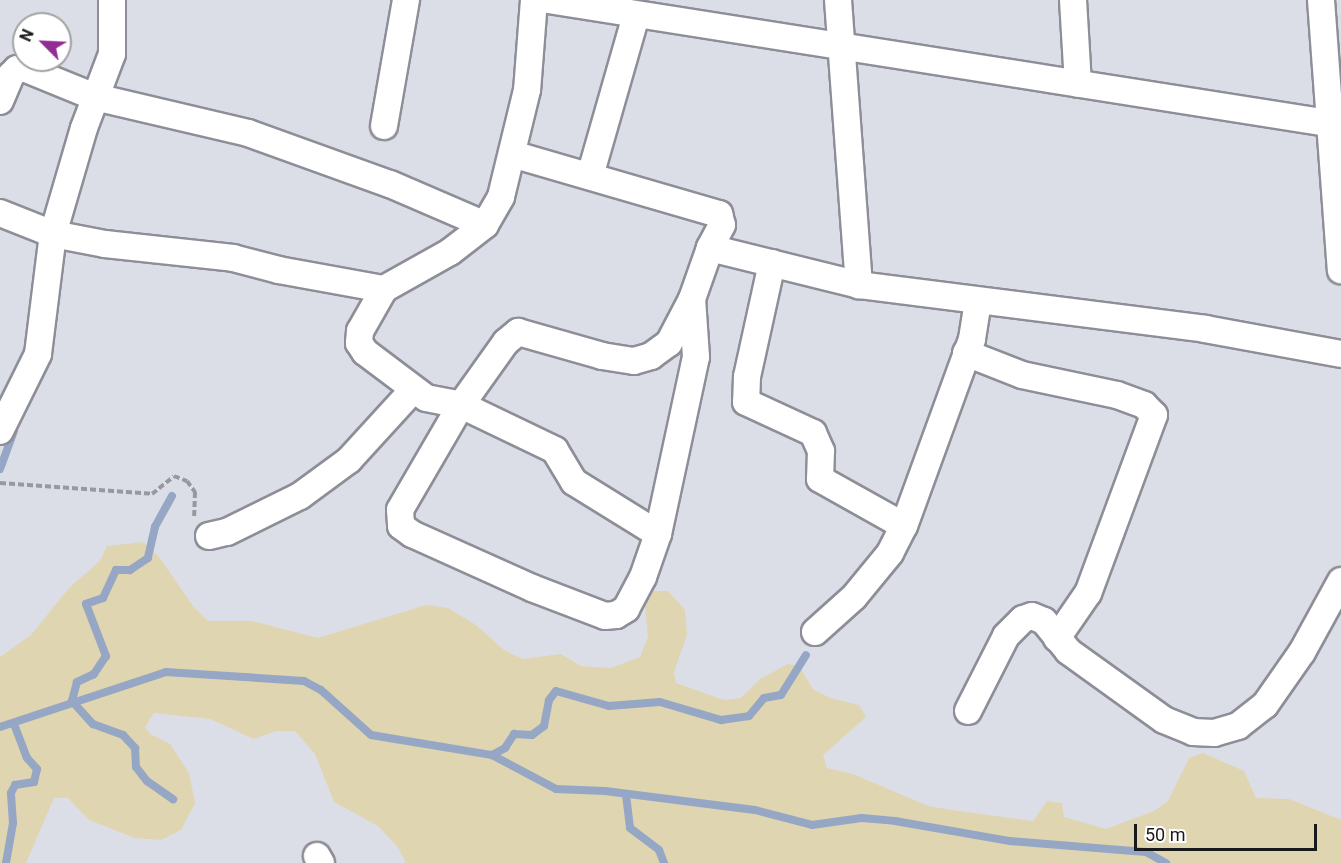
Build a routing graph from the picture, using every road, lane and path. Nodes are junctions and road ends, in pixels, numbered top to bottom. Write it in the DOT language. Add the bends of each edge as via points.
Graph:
graph roads {
  1 [pos="112,0"];
  2 [pos="406,0"];
  3 [pos="534,0"];
  4 [pos="838,0"];
  5 [pos="1072,0"];
  6 [pos="1321,0"];
  7 [pos="562,2"];
  8 [pos="636,16"];
  9 [pos="840,47"];
  10 [pos="1078,84"];
  11 [pos="95,98"];
  12 [pos="0,101"];
  13 [pos="1336,124"];
  14 [pos="384,126"];
  15 [pos="512,154"];
  16 [pos="590,176"];
  17 [pos="0,213"];
  18 [pos="485,225"];
  19 [pos="53,234"];
  20 [pos="710,248"];
  21 [pos="771,263"];
  22 [pos="1341,270"];
  23 [pos="859,285"];
  24 [pos="384,289"];
  25 [pos="692,299"];
  26 [pos="978,303"];
  27 [pos="966,352"];
  28 [pos="1341,354"];
  29 [pos="413,390"];
  30 [pos="461,405"];
  31 [pos="0,431"];
  32 [pos="0,483"];
  33 [pos="904,526"];
  34 [pos="658,534"];
  35 [pos="209,536"];
  36 [pos="1341,581"];
  37 [pos="815,632"];
  38 [pos="1057,638"];
  39 [pos="968,711"];
  1 -- 11 [label="street" via="112,54"];
  2 -- 14 [label="street"];
  3 -- 15 [label="street" via="527,90"];
  4 -- 9 [label="street"];
  5 -- 10 [label="street"];
  6 -- 13 [label="street"];
  7 -- 8 [label="street"];
  8 -- 9 [label="street"];
  8 -- 16 [label="street"];
  9 -- 10 [label="street"];
  9 -- 23 [label="street"];
  10 -- 13 [label="street"];
  11 -- 12 [label="street" via="26,69 17,69"];
  11 -- 18 [label="street" via="248,133 390,184"];
  11 -- 19 [label="street"];
  13 -- 22 [label="street"];
  15 -- 16 [label="street"];
  15 -- 18 [label="street" via="501,197"];
  16 -- 20 [label="street" via="719,214 722,225"];
  17 -- 19 [label="street"];
  18 -- 24 [label="street" via="450,252"];
  19 -- 24 [label="street" via="105,244 232,258"];
  19 -- 31 [label="street" via="38,354"];
  20 -- 21 [label="street"];
  20 -- 25 [label="street"];
  21 -- 23 [label="street"];
  21 -- 33 [label="street" via="747,377 746,402 813,433 821,451 820,479"];
  23 -- 26 [label="street"];
  24 -- 29 [label="street" via="360,331 359,343"];
  25 -- 30 [label="street" via="669,343 651,356 634,361 518,332 506,342"];
  25 -- 34 [label="street" via="696,357"];
  26 -- 27 [label="street" via="977,321"];
  26 -- 28 [label="street" via="1195,328"];
  27 -- 33 [label="street"];
  27 -- 38 [label="street" via="1023,375 1117,395 1144,405 1154,415 1088,593"];
  29 -- 30 [label="street" via="426,398"];
  29 -- 35 [label="street" via="349,460 300,496 226,532"];
  30 -- 34 [label="street" via="555,450 574,482"];
  30 -- 34 [label="street" via="400,510 401,526 412,534 605,616 616,615 634,597"];
  32 -- 35 [label="path" via="152,494 174,476 187,481 195,492 194,521"];
  33 -- 37 [label="street" via="890,553 861,588"];
  36 -- 38 [label="street" via="1302,652 1265,705 1238,726 1214,733 1193,732 1164,720 1068,651"];
  38 -- 39 [label="street" via="1038,617 1023,619 1006,636"];
}
